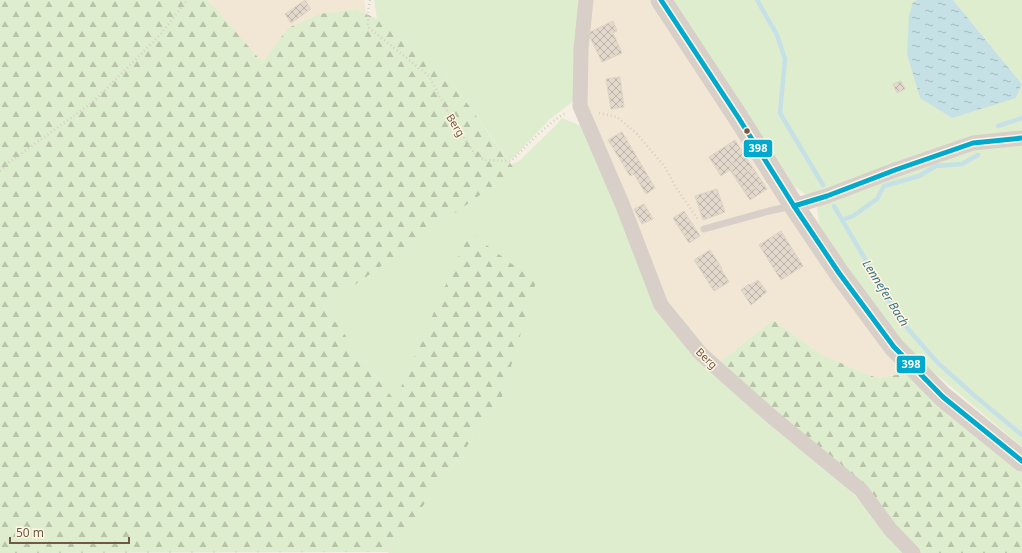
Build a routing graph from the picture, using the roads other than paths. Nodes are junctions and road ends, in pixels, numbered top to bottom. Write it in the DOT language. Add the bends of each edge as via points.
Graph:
graph roads {
  1 [pos="586,0"];
  2 [pos="661,0"];
  3 [pos="1022,138"];
  4 [pos="794,206"];
  5 [pos="704,229"];
  6 [pos="1022,461"];
  7 [pos="913,553"];
  1 -- 7 [label="street, Berg" via="581,49 580,106 623,206 661,306 701,354 860,490 890,529"];
  2 -- 4 [label="main road"];
  3 -- 4 [label="street" via="973,143"];
  4 -- 5 [label="lane"];
  4 -- 6 [label="main road" via="839,273 894,347 943,397"];
}
